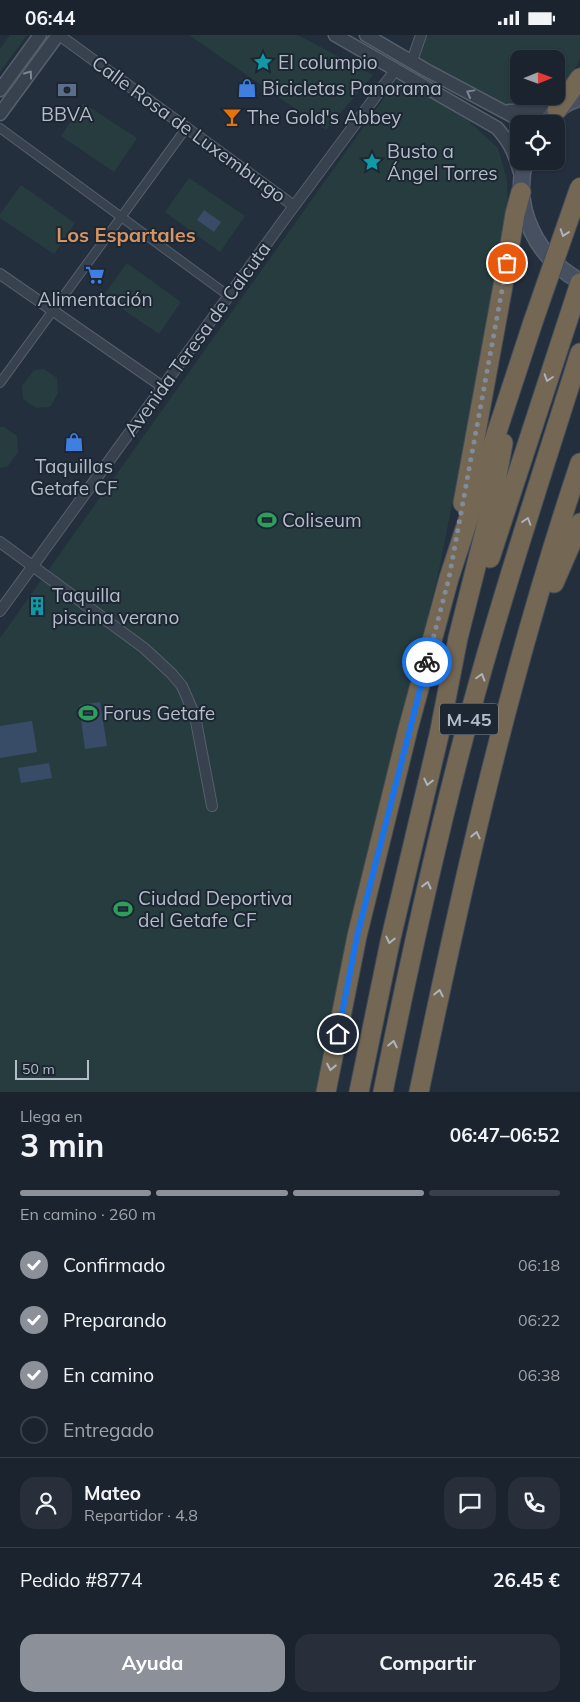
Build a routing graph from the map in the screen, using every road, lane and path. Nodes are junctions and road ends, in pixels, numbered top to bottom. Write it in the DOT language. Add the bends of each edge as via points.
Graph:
graph roads {
  1 [pos="40,35"];
  2 [pos="59,35"];
  3 [pos="335,35"];
  4 [pos="366,35"];
  5 [pos="421,35"];
  6 [pos="412,61"];
  7 [pos="396,69"];
  8 [pos="580,78"];
  9 [pos="0,90"];
  10 [pos="559,110"];
  11 [pos="501,111"];
  12 [pos="0,114"];
  13 [pos="187,127"];
  14 [pos="0,128"];
  15 [pos="523,170"];
  16 [pos="521,184"];
  17 [pos="580,187"];
  18 [pos="294,206"];
  19 [pos="121,216"];
  20 [pos="0,274"];
  21 [pos="580,282"];
  22 [pos="229,296"];
  23 [pos="52,311"];
  24 [pos="580,353"];
  25 [pos="516,370"];
  26 [pos="0,383"];
  27 [pos="163,387"];
  28 [pos="580,463"];
  29 [pos="580,523"];
  30 [pos="0,542"];
  31 [pos="33,566"];
  32 [pos="449,578"];
  33 [pos="0,611"];
  34 [pos="513,691"];
  35 [pos="439,735"];
  36 [pos="212,806"];
  37 [pos="326,1092"];
  38 [pos="359,1092"];
  39 [pos="383,1092"];
  40 [pos="419,1092"];
  1 -- 9 [label="street"];
  12 -- 2 [label="street, one-way"];
  2 -- 13 [label="street, Calle Rosa de Luxemburgo"];
  3 -- 7 [label="street"];
  4 -- 6 [label="street"];
  5 -- 6 [label="street"];
  11 -- 6 [label="street, one-way"];
  7 -- 16 [label="street" via="497,129 513,151"];
  7 -- 18 [label="street, Avenida Teresa de Calcuta"];
  8 -- 10 [label="highway"];
  10 -- 11 [label="street"];
  10 -- 11 [label="street" via="518,119"];
  13 -- 18 [label="street, Calle Rosa de Luxemburgo"];
  13 -- 19 [label="street"];
  14 -- 19 [label="street"];
  15 -- 16 [label="main road"];
  16 -- 21 [label="main road" via="526,220 542,249"];
  16 -- 32 [label="highway"];
  17 -- 25 [label="highway, one-way, bridge"];
  18 -- 22 [label="street, Avenida Teresa de Calcuta"];
  19 -- 22 [label="street"];
  19 -- 23 [label="street"];
  20 -- 23 [label="street"];
  21 -- 35 [label="highway, M-45, one-way" via="482,584"];
  22 -- 27 [label="street, Avenida Teresa de Calcuta"];
  23 -- 26 [label="street"];
  23 -- 27 [label="street"];
  39 -- 24 [label="highway, M-45, one-way" via="414,939 464,735 508,579"];
  25 -- 32 [label="highway"];
  25 -- 35 [label="highway" via="492,503 458,638"];
  27 -- 31 [label="street, Avenida Teresa de Calcuta"];
  28 -- 34 [label="highway"];
  29 -- 34 [label="highway"];
  30 -- 31 [label="street"];
  31 -- 33 [label="street, Avenida Teresa de Calcuta"];
  31 -- 36 [label="street" via="144,648 182,686 195,716"];
  32 -- 37 [label="highway, one-way" via="357,936"];
  40 -- 34 [label="highway, one-way" via="484,799"];
  35 -- 38 [label="highway, M-45, one-way" via="390,942"];
}
